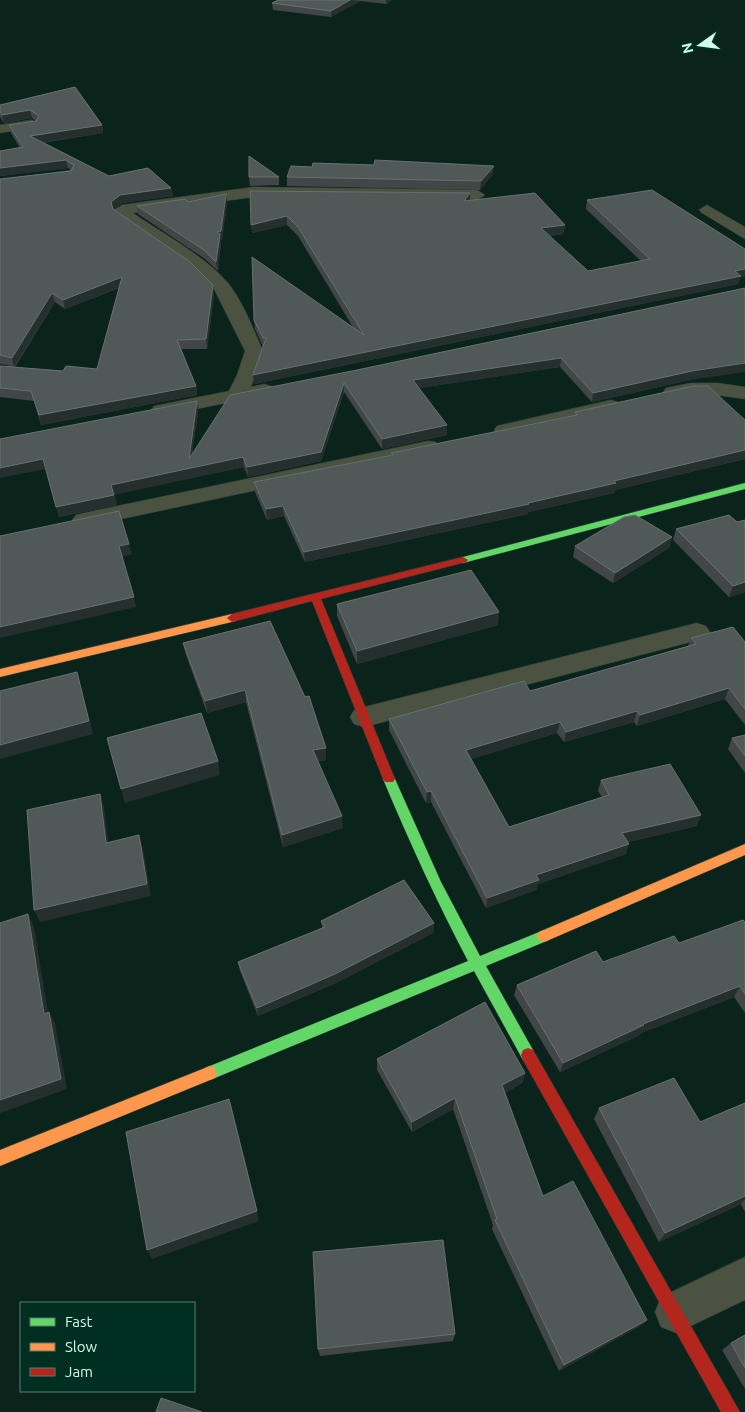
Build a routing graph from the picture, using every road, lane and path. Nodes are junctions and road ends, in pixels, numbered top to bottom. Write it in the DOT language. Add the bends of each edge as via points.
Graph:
graph roads {
  1 [pos="32,124"];
  2 [pos="0,129"];
  3 [pos="477,195"];
  4 [pos="708,210"];
  5 [pos="745,234"];
  6 [pos="283,387"];
  7 [pos="745,393"];
  8 [pos="236,396"];
  9 [pos="142,414"];
  10 [pos="485,435"];
  11 [pos="446,443"];
  12 [pos="745,486"];
  13 [pos="68,523"];
  14 [pos="316,598"];
  15 [pos="697,632"];
  16 [pos="0,673"];
  17 [pos="364,717"];
  18 [pos="745,849"];
  19 [pos="476,965"];
  20 [pos="0,1158"];
  21 [pos="745,1278"];
  22 [pos="676,1312"];
  23 [pos="731,1412"];
  1 -- 2 [label="street"];
  3 -- 8 [label="street" via="254,192 122,210 198,265 221,286 230,300 254,351"];
  4 -- 5 [label="street"];
  6 -- 8 [label="street"];
  7 -- 10 [label="street" via="723,387 690,388"];
  8 -- 9 [label="street"];
  11 -- 13 [label="street"];
  12 -- 14 [label="street"];
  14 -- 16 [label="street"];
  14 -- 17 [label="street"];
  15 -- 17 [label="street"];
  17 -- 19 [label="street" via="410,831"];
  18 -- 19 [label="street"];
  19 -- 20 [label="street"];
  19 -- 22 [label="street"];
  21 -- 22 [label="street"];
  22 -- 23 [label="street"];
}
